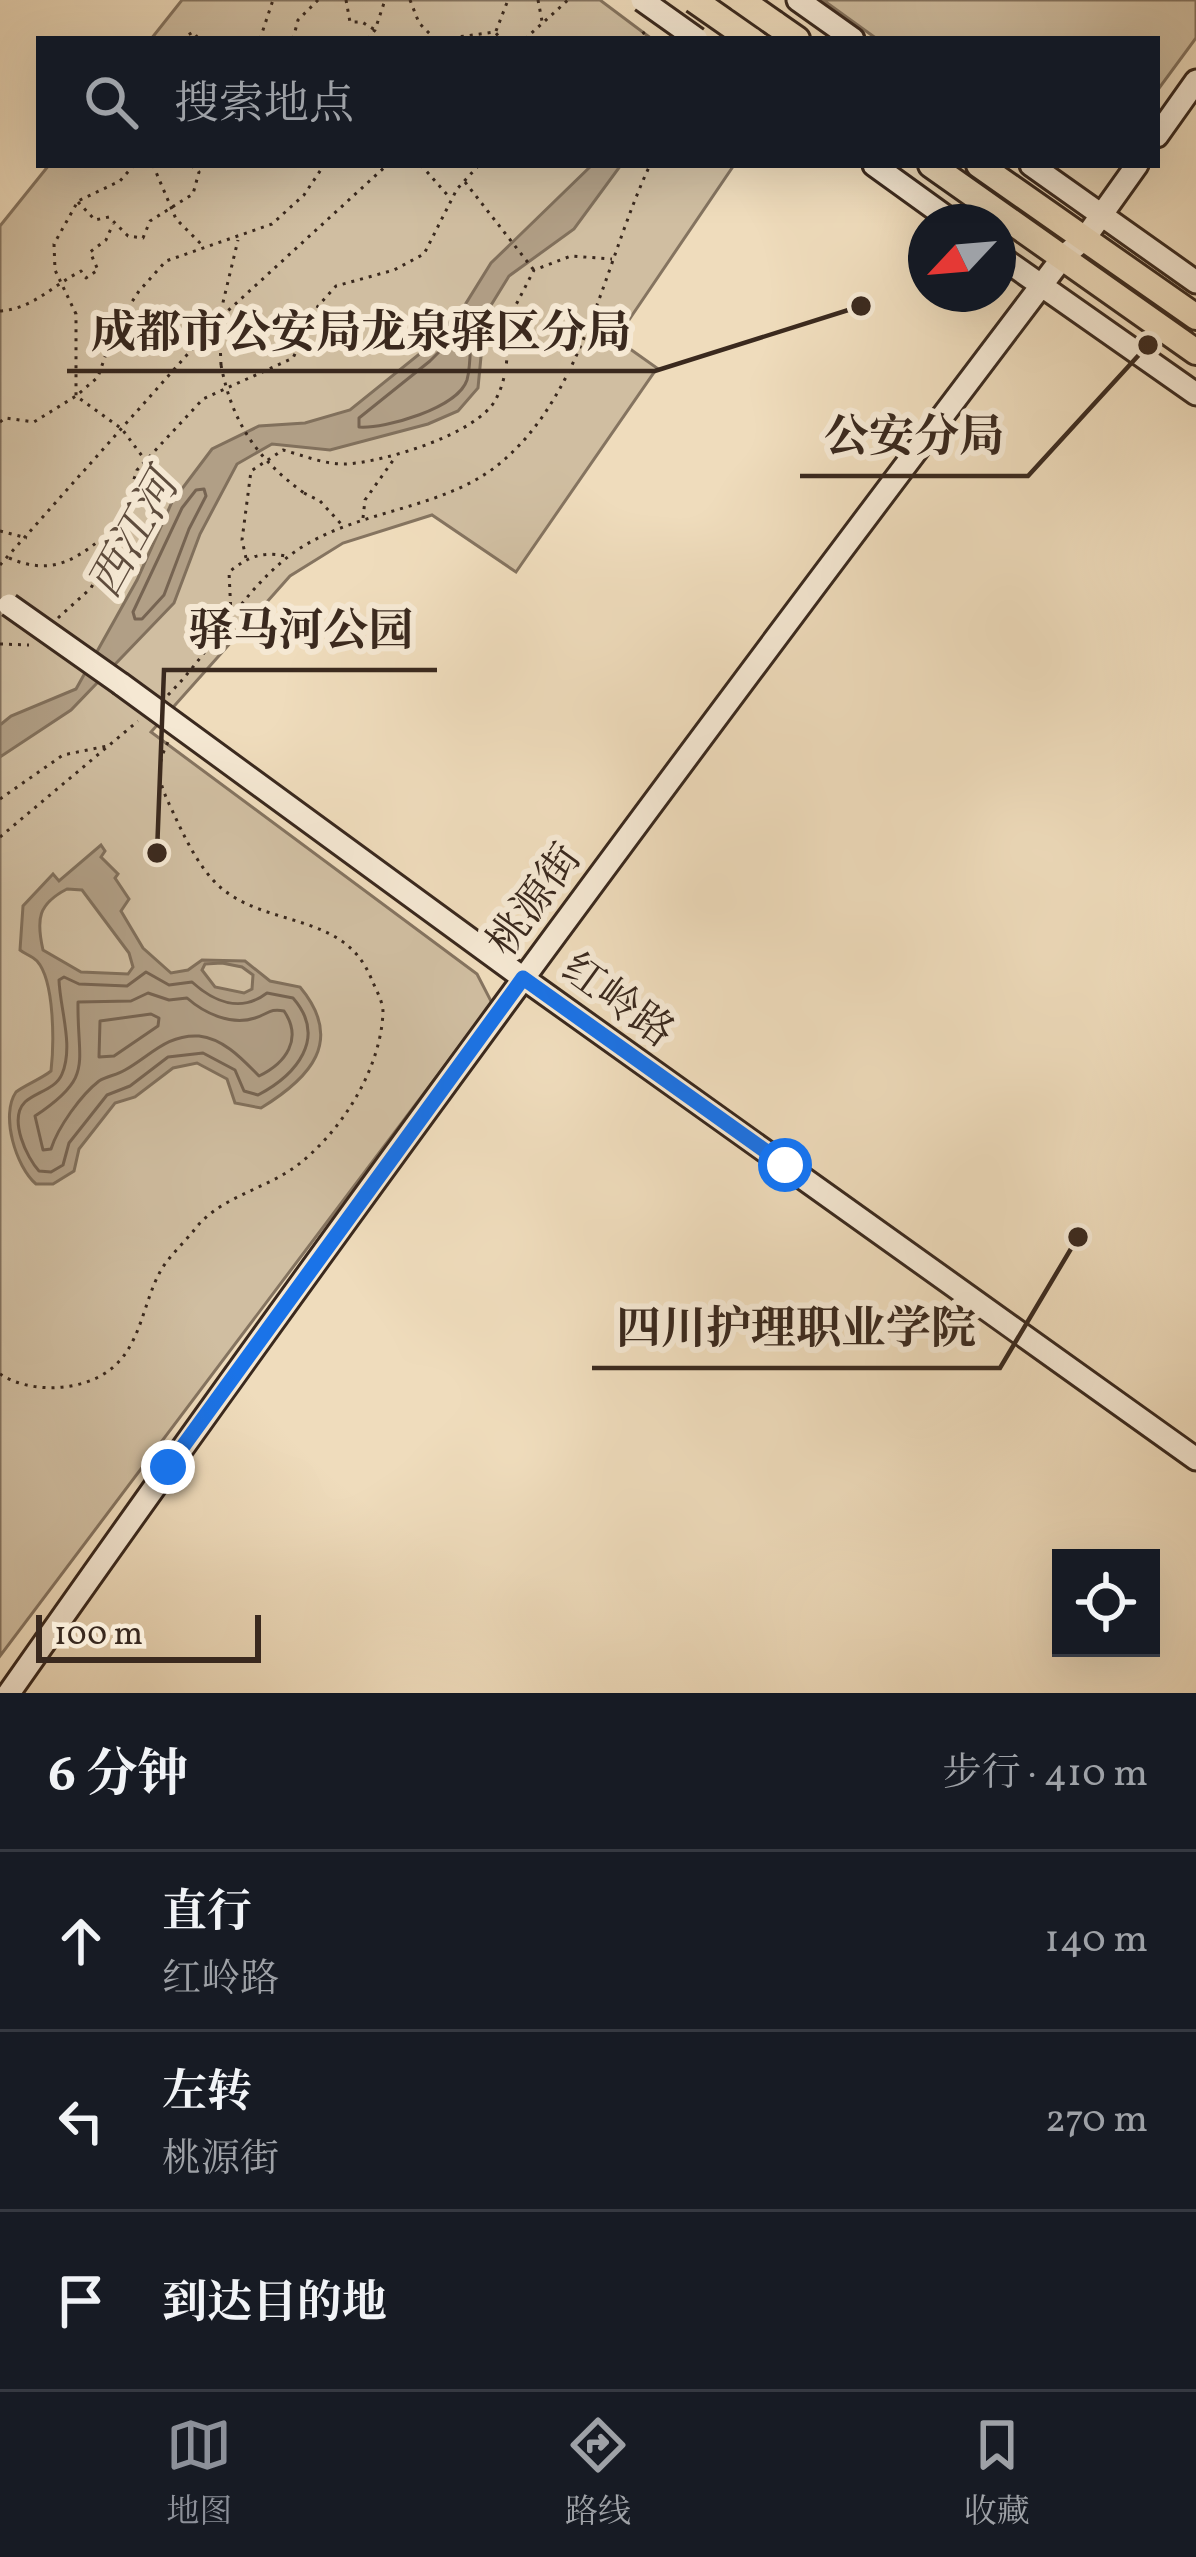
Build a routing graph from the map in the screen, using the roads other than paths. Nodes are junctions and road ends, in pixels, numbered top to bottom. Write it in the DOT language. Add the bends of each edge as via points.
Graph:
graph roads {
  1 [pos="642,0"];
  2 [pos="694,0"];
  3 [pos="741,0"];
  4 [pos="798,0"];
  5 [pos="693,36"];
  6 [pos="746,36"];
  7 [pos="793,36"];
  8 [pos="850,36"];
  9 [pos="1196,81"];
  10 [pos="1160,132"];
  11 [pos="878,168"];
  12 [pos="935,168"];
  13 [pos="983,168"];
  14 [pos="1035,168"];
  15 [pos="1135,168"];
  16 [pos="928,204"];
  17 [pos="1102,215"];
  18 [pos="1085,238"];
  19 [pos="1064,257"];
  20 [pos="1016,268"];
  21 [pos="1196,282"];
  22 [pos="1042,286"];
  23 [pos="1196,317"];
  24 [pos="1196,352"];
  25 [pos="1196,394"];
  26 [pos="4,602"];
  27 [pos="523,978"];
  28 [pos="1196,1459"];
  29 [pos="0,1687"];
  30 [pos="9,1693"];
  1 -- 5 [label="street, bridge"];
  2 -- 6 [label="main road, bridge"];
  3 -- 7 [label="main road, bridge"];
  4 -- 8 [label="street"];
  9 -- 10 [label="street"];
  11 -- 16 [label="street"];
  12 -- 19 [label="main road"];
  13 -- 18 [label="main road"];
  14 -- 17 [label="street"];
  15 -- 17 [label="street, 桃源街"];
  17 -- 18 [label="street, 桃源街"];
  17 -- 21 [label="street"];
  18 -- 19 [label="street, 桃源街"];
  18 -- 23 [label="main road"];
  19 -- 22 [label="street, 桃源街"];
  19 -- 24 [label="main road"];
  20 -- 22 [label="street"];
  22 -- 25 [label="street"];
  22 -- 27 [label="street, 桃源街"];
  26 -- 27 [label="street, 红岭路, bridge"];
  27 -- 28 [label="street, 红岭路"];
  27 -- 30 [label="street, 桃源街"];
  29 -- 30 [label="street"];
}
